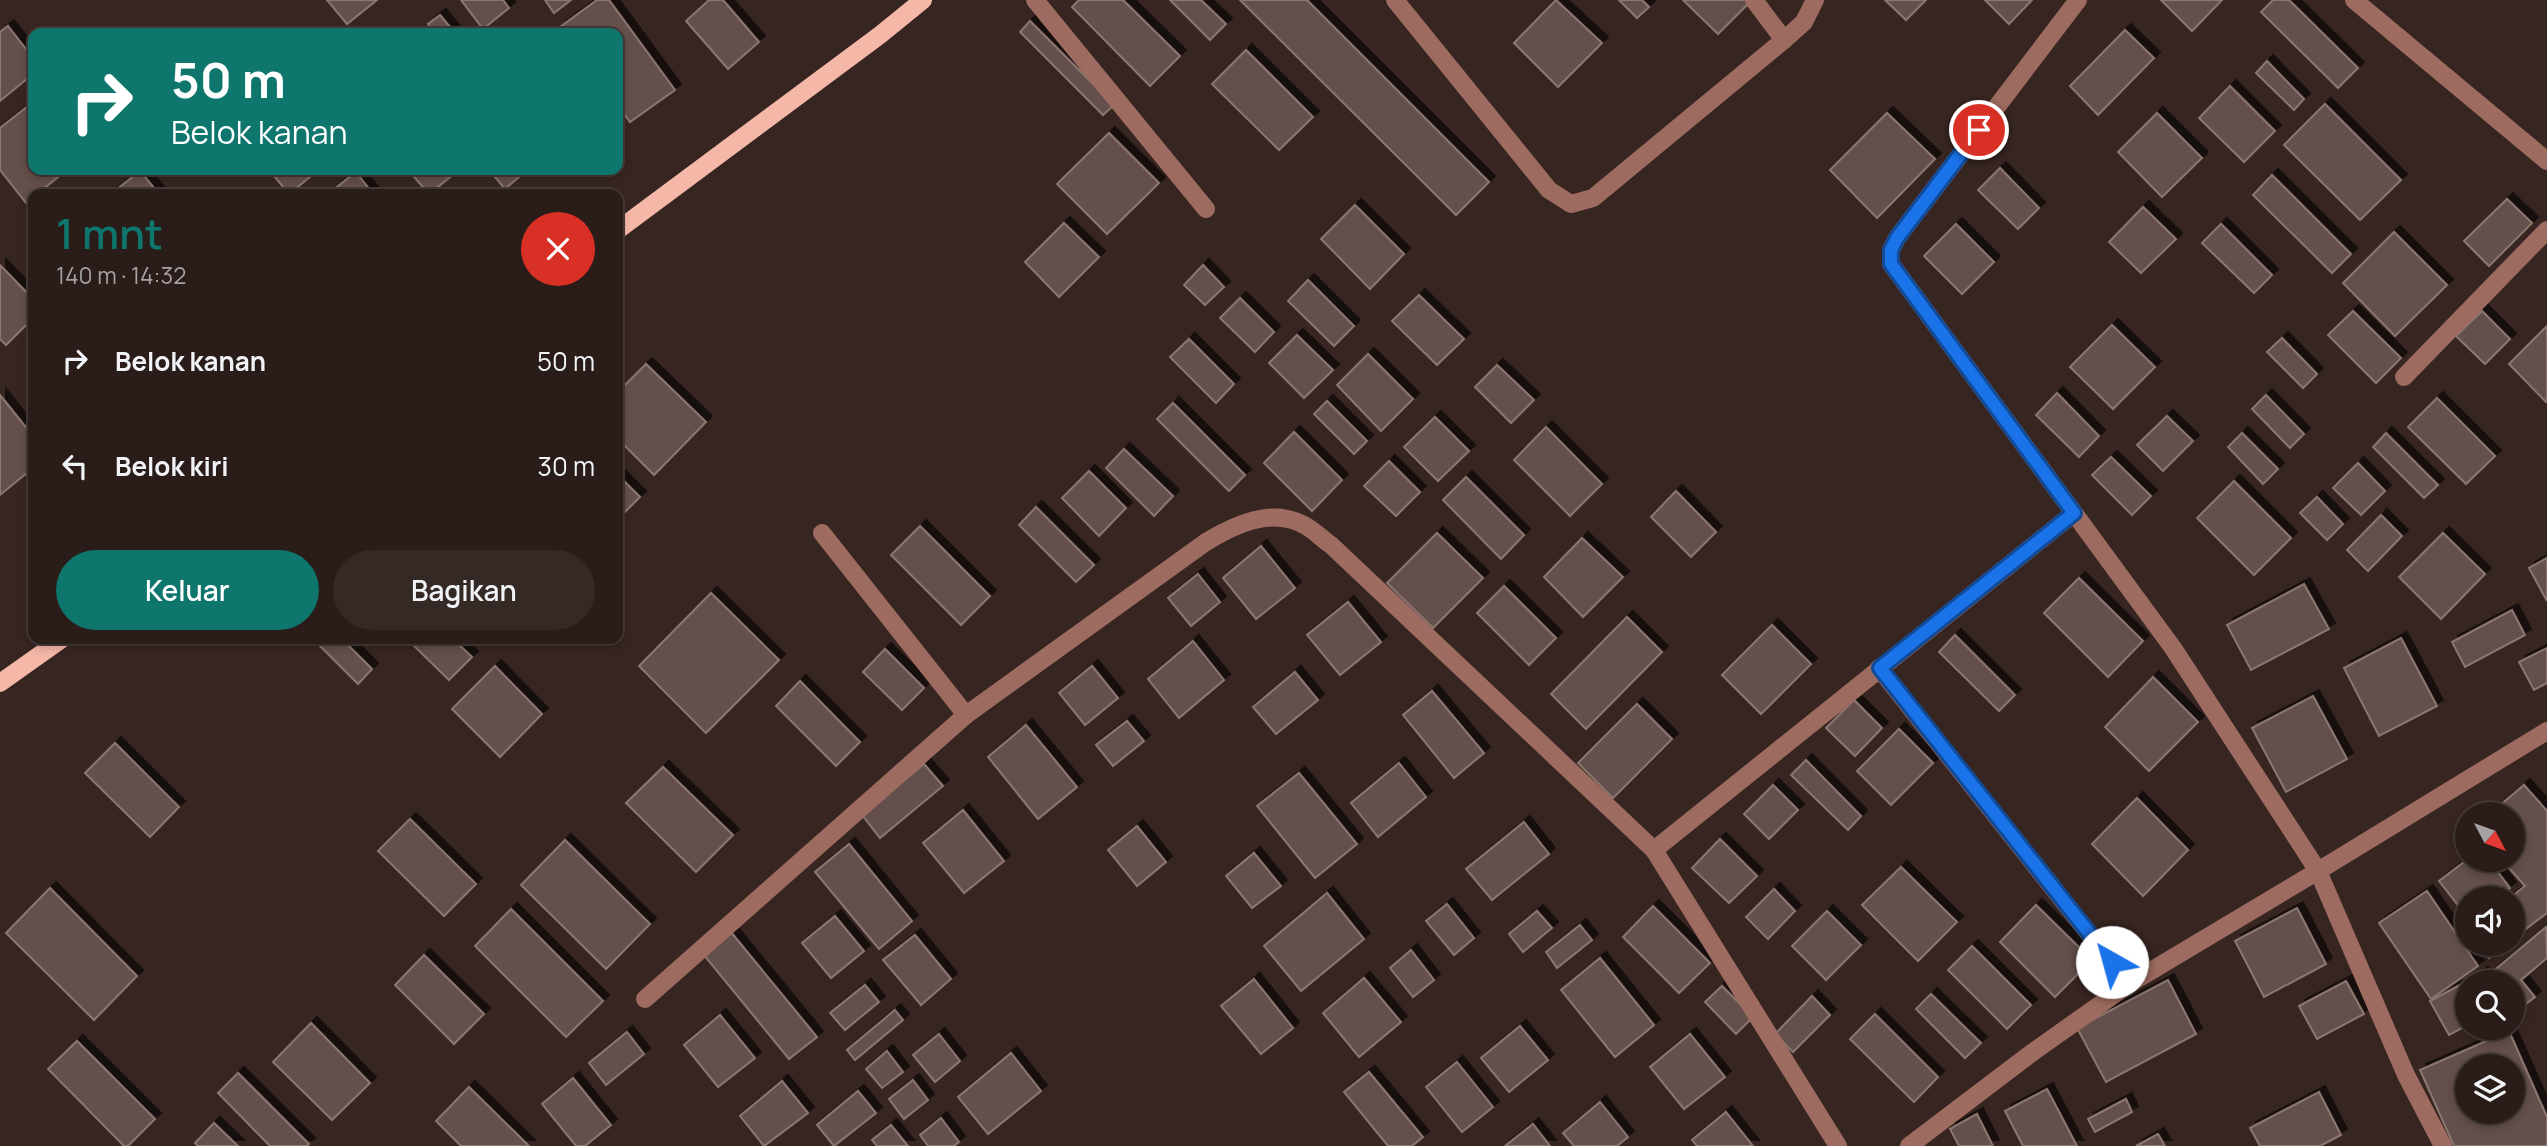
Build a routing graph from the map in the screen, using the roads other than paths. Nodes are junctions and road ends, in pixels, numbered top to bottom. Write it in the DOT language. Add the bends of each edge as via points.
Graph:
graph roads {
  1 [pos="923,0"];
  2 [pos="1035,0"];
  3 [pos="1395,0"];
  4 [pos="1754,0"];
  5 [pos="1815,0"];
  6 [pos="2078,0"];
  7 [pos="2354,0"];
  8 [pos="1784,40"];
  9 [pos="2547,160"];
  10 [pos="1206,209"];
  11 [pos="623,226"];
  12 [pos="2547,230"];
  13 [pos="2404,377"];
  14 [pos="2074,513"];
  15 [pos="822,533"];
  16 [pos="55,644"];
  17 [pos="1880,668"];
  18 [pos="0,683"];
  19 [pos="965,715"];
  20 [pos="2547,731"];
  21 [pos="1654,850"];
  22 [pos="2319,872"];
  23 [pos="2129,984"];
  24 [pos="645,999"];
  25 [pos="1838,1146"];
  26 [pos="1909,1146"];
  27 [pos="2443,1146"];
  1 -- 11 [label="main road"];
  2 -- 10 [label="street"];
  3 -- 8 [label="street" via="1549,190 1570,204 1592,198"];
  4 -- 8 [label="street"];
  5 -- 8 [label="street" via="1804,22"];
  6 -- 14 [label="street" via="1891,250 1891,264"];
  7 -- 9 [label="street"];
  12 -- 13 [label="street"];
  14 -- 17 [label="street"];
  14 -- 22 [label="street" via="2173,648"];
  15 -- 19 [label="street"];
  16 -- 18 [label="main road"];
  17 -- 21 [label="street"];
  17 -- 23 [label="street"];
  19 -- 21 [label="street" via="1206,542 1230,528 1262,519 1292,520 1331,545"];
  19 -- 24 [label="street"];
  20 -- 22 [label="street"];
  21 -- 25 [label="street"];
  22 -- 23 [label="street"];
  22 -- 27 [label="street" via="2406,1075"];
  23 -- 26 [label="street"];
}
